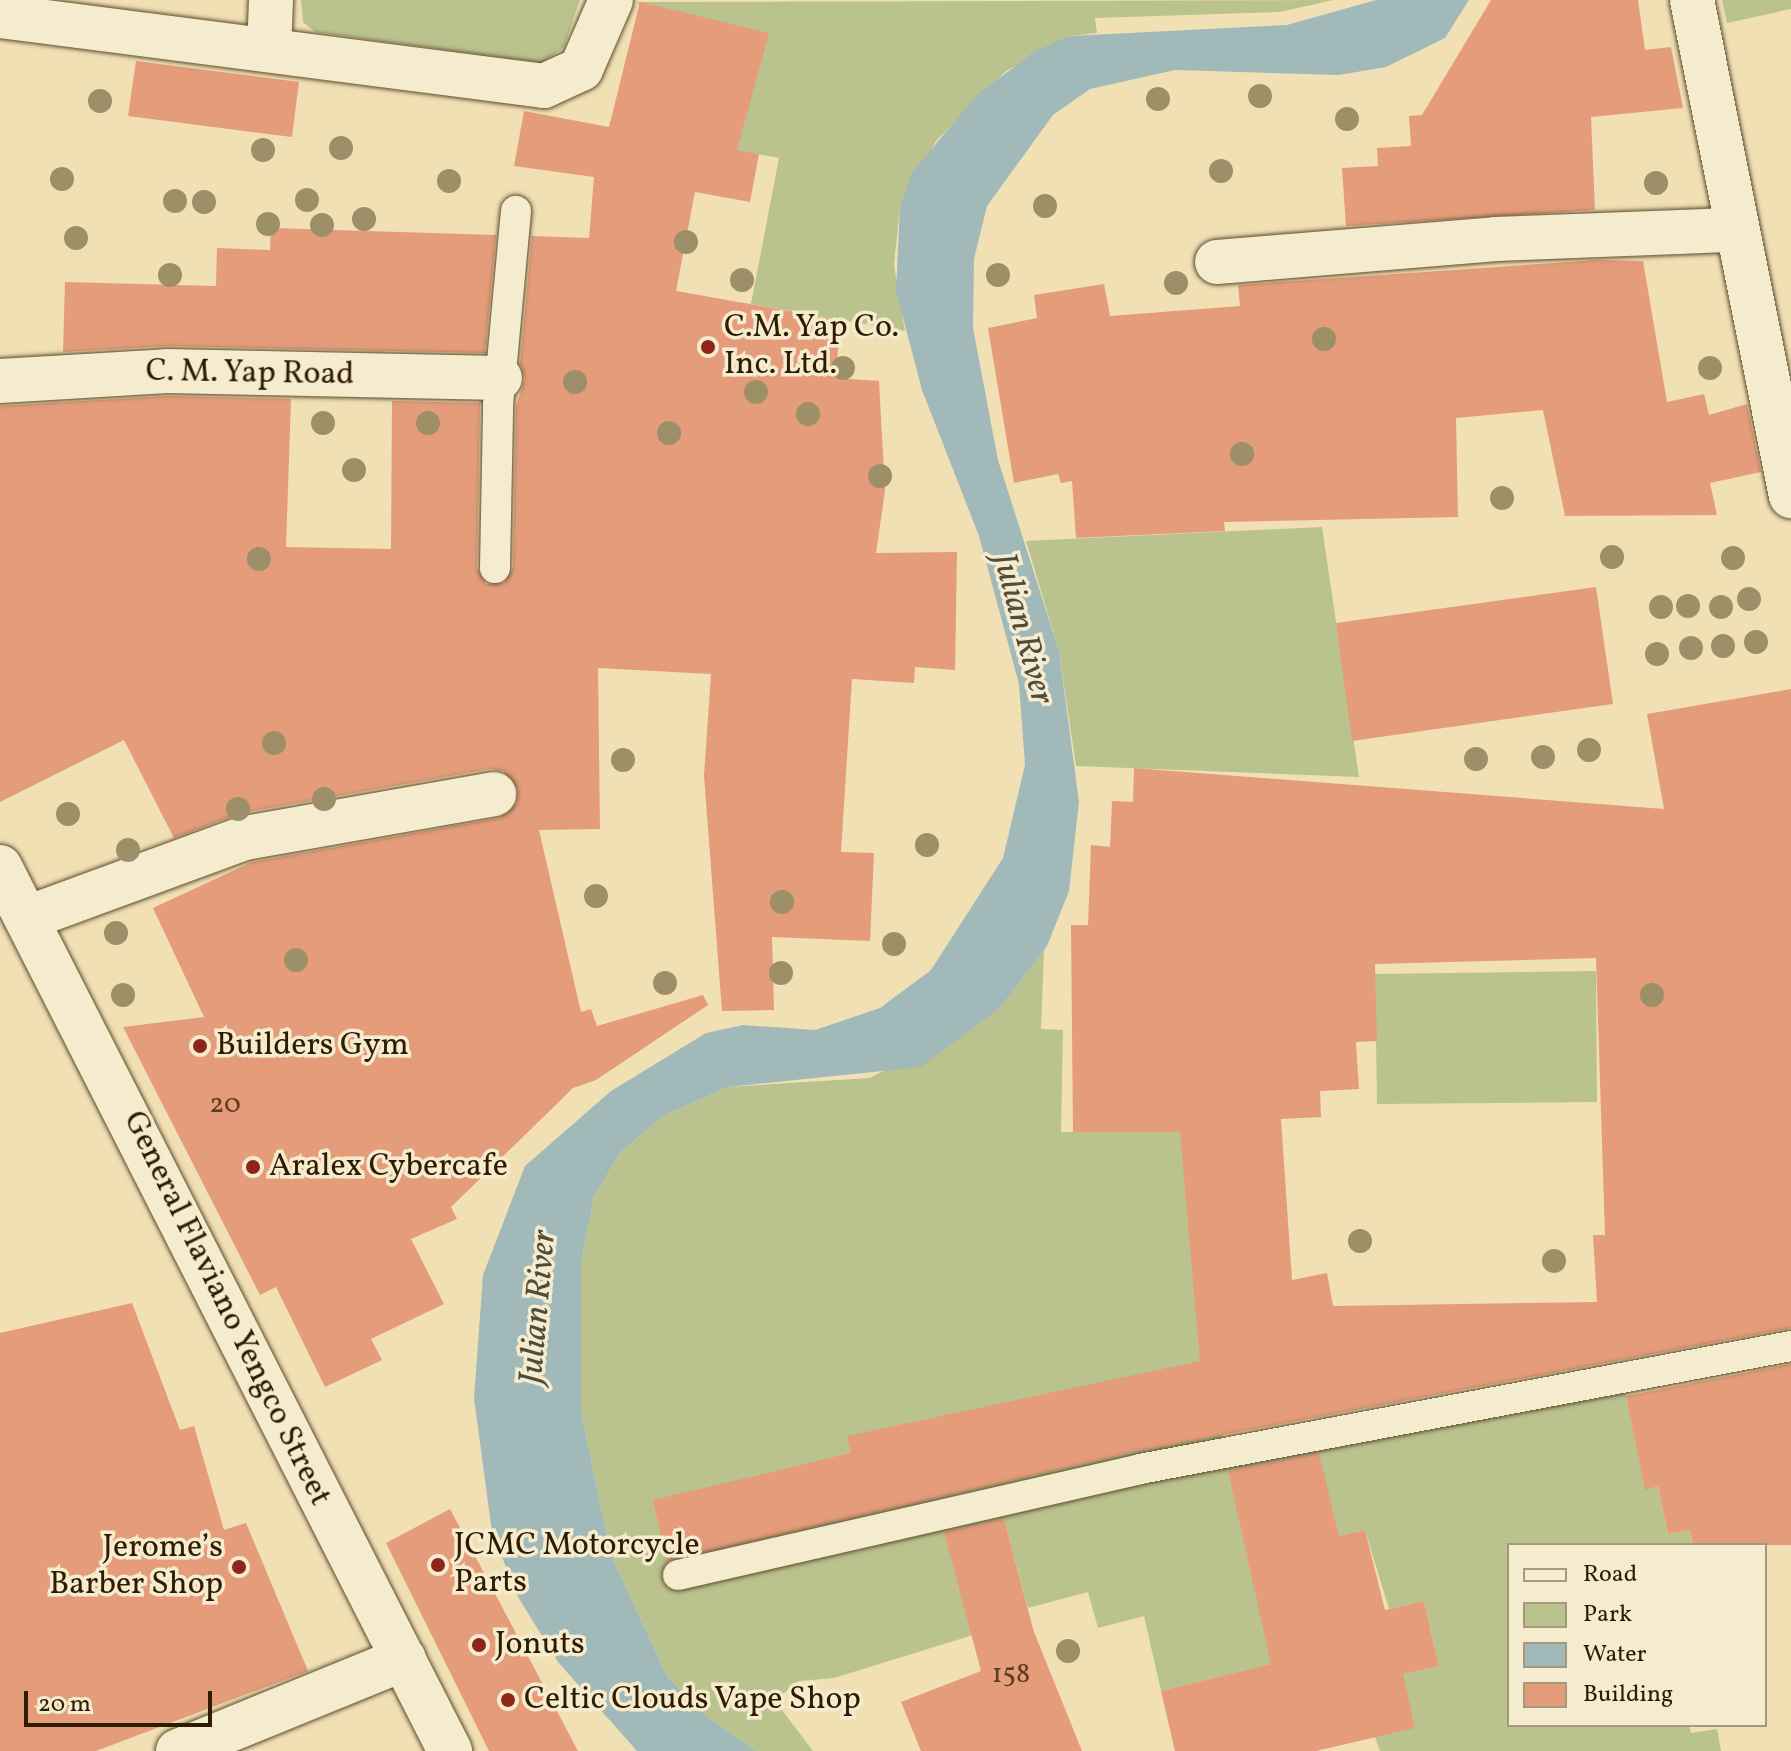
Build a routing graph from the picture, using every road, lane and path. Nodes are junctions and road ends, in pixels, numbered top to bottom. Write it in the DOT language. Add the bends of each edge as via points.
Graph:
graph roads {
  1 [pos="271,0"];
  2 [pos="611,0"];
  3 [pos="1692,0"];
  4 [pos="0,16"];
  5 [pos="269,50"];
  6 [pos="516,211"];
  7 [pos="1735,230"];
  8 [pos="1217,262"];
  9 [pos="500,378"];
  10 [pos="0,381"];
  11 [pos="1791,496"];
  12 [pos="495,568"];
  13 [pos="494,794"];
  14 [pos="0,867"];
  15 [pos="14,927"];
  16 [pos="1791,1346"];
  17 [pos="678,1575"];
  18 [pos="404,1659"];
  19 [pos="178,1751"];
  20 [pos="450,1751"];
  1 -- 5 [label="street"];
  2 -- 5 [label="street" via="590,58 557,84"];
  3 -- 7 [label="street"];
  4 -- 5 [label="street"];
  6 -- 9 [label="lane"];
  7 -- 8 [label="street" via="1496,239"];
  7 -- 11 [label="street"];
  9 -- 10 [label="street, C. M. Yap Road" via="167,371"];
  9 -- 12 [label="lane"];
  13 -- 15 [label="street" via="258,834"];
  14 -- 15 [label="street, General Flaviano Yengco Street"];
  15 -- 18 [label="street, General Flaviano Yengco Street"];
  16 -- 17 [label="lane" via="1140,1469"];
  18 -- 19 [label="street"];
  18 -- 20 [label="street, General Flaviano Yengco Street"];
}
